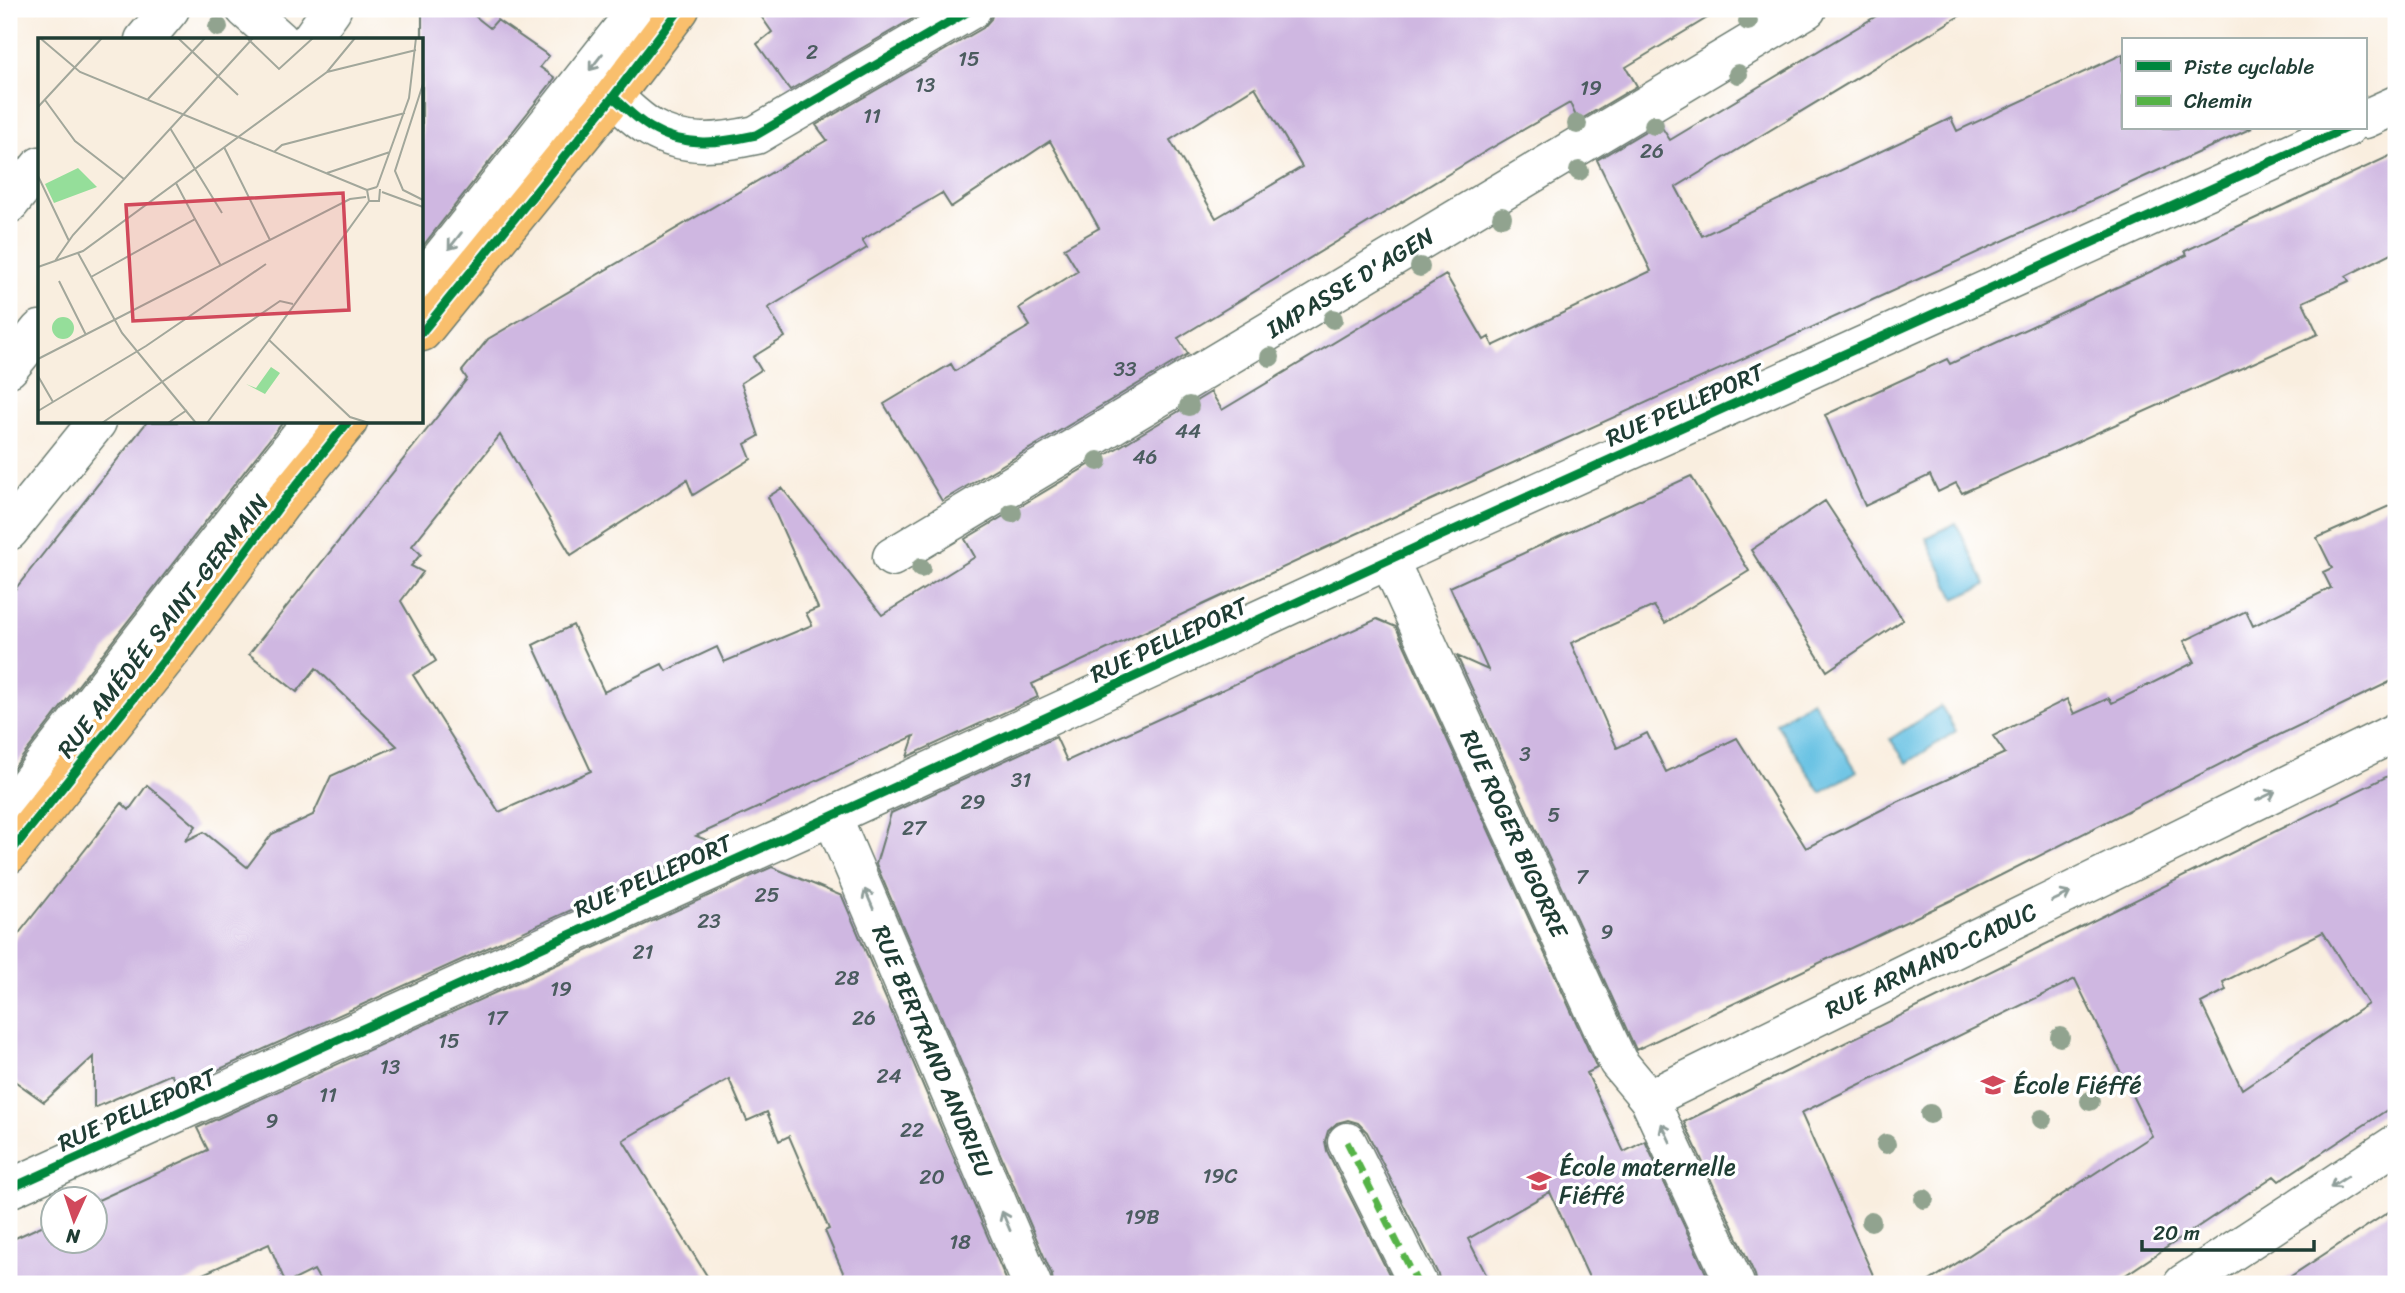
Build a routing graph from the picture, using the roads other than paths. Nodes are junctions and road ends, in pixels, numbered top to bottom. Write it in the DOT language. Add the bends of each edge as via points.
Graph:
graph roads {
  1 [pos="170,9"];
  2 [pos="245,9"];
  3 [pos="332,9"];
  4 [pos="638,9"];
  5 [pos="680,9"];
  6 [pos="972,9"];
  7 [pos="1807,9"];
  8 [pos="146,38"];
  9 [pos="278,38"];
  10 [pos="311,38"];
  11 [pos="613,97"];
  12 [pos="2396,105"];
  13 [pos="2366,119"];
  14 [pos="2342,130"];
  15 [pos="38,168"];
  16 [pos="9,204"];
  17 [pos="424,279"];
  18 [pos="424,330"];
  19 [pos="38,332"];
  20 [pos="9,368"];
  21 [pos="95,424"];
  22 [pos="310,424"];
  23 [pos="346,424"];
  24 [pos="9,531"];
  25 [pos="892,557"];
  26 [pos="1389,560"];
  27 [pos="2396,732"];
  28 [pos="9,809"];
  29 [pos="832,816"];
  30 [pos="9,854"];
  31 [pos="1649,1099"];
  32 [pos="1347,1142"];
  33 [pos="2396,1144"];
  34 [pos="9,1189"];
  35 [pos="1032,1284"];
  36 [pos="1418,1284"];
  37 [pos="1735,1284"];
  38 [pos="2183,1284"];
  1 -- 8 [label="street"];
  2 -- 9 [label="street"];
  3 -- 10 [label="street"];
  4 -- 17 [label="street, one-way"];
  5 -- 11 [label="main road"];
  6 -- 11 [label="street" via="756,135 720,143 685,142 651,128"];
  7 -- 25 [label="street, IMPASSE D'AGEN"];
  11 -- 18 [label="main road"];
  12 -- 13 [label="street"];
  14 -- 26 [label="street, RUE PELLEPORT"];
  15 -- 16 [label="street"];
  19 -- 20 [label="street"];
  21 -- 24 [label="street"];
  22 -- 28 [label="street, RUE AMÉDÉE SAINT-GERMAIN"];
  23 -- 30 [label="main road, RUE AMÉDÉE SAINT-GERMAIN"];
  26 -- 29 [label="street, RUE PELLEPORT"];
  26 -- 31 [label="street, RUE ROGER BIGORRE" via="1618,1062"];
  31 -- 27 [label="street, RUE ARMAND-CADUC, one-way"];
  29 -- 34 [label="street, RUE PELLEPORT"];
  35 -- 29 [label="street, RUE BERTRAND ANDRIEU, one-way"];
  37 -- 31 [label="street, one-way"];
  32 -- 36 [label="street"];
  33 -- 38 [label="street, one-way"];
}
